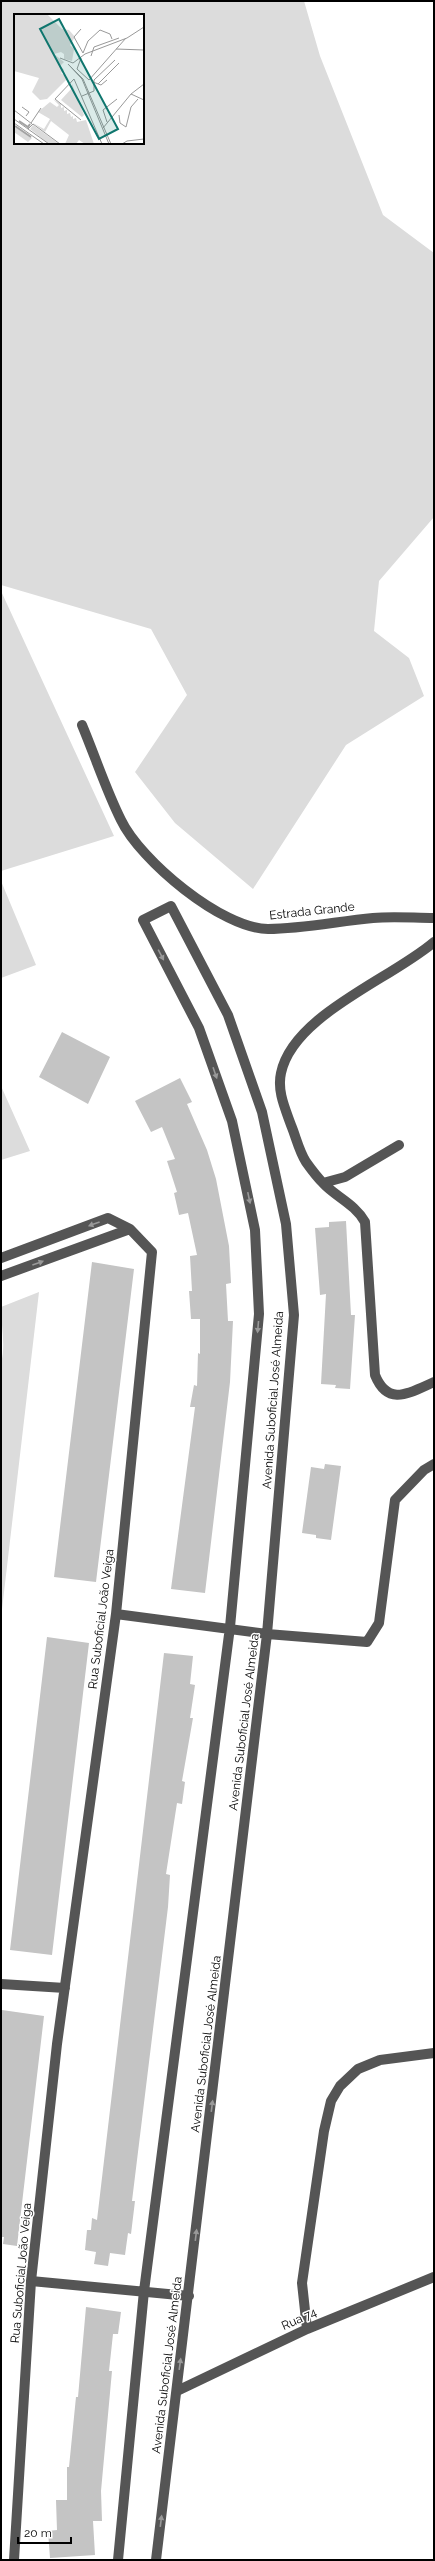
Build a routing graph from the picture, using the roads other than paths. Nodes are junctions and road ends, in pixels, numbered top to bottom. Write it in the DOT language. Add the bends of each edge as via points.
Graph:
graph roads {
  1 [pos="82,725"];
  2 [pos="434,918"];
  3 [pos="434,942"];
  4 [pos="399,1145"];
  5 [pos="323,1183"];
  6 [pos="130,1229"];
  7 [pos="1,1258"];
  8 [pos="1,1276"];
  9 [pos="434,1382"];
  10 [pos="434,1464"];
  11 [pos="116,1614"];
  12 [pos="230,1627"];
  13 [pos="267,1634"];
  14 [pos="1,1984"];
  15 [pos="65,1988"];
  16 [pos="434,2052"];
  17 [pos="434,2277"];
  18 [pos="31,2281"];
  19 [pos="144,2291"];
  20 [pos="189,2296"];
  21 [pos="307,2329"];
  22 [pos="177,2391"];
  23 [pos="14,2560"];
  24 [pos="118,2560"];
  25 [pos="156,2560"];
  1 -- 2 [label="street, Estrada Grande" via="121,822 139,846 190,895 230,919 248,926 267,929 375,917"];
  3 -- 5 [label="street" via="418,955 314,1021 285,1058 280,1090 283,1105 305,1161"];
  4 -- 5 [label="street" via="345,1177"];
  5 -- 9 [label="street" via="360,1214 364,1222 375,1375 382,1390 397,1396"];
  6 -- 7 [label="street, one-way" via="108,1218"];
  8 -- 6 [label="street, one-way"];
  6 -- 11 [label="street, Rua Suboficial João Veiga" via="152,1252"];
  10 -- 13 [label="street" via="424,1470 395,1500 379,1624 367,1642"];
  11 -- 12 [label="street"];
  11 -- 15 [label="street, Rua Suboficial João Veiga"];
  12 -- 13 [label="street"];
  13 -- 12 [label="street, Avenida Suboficial José Almeida, one-way" via="294,1315 286,1224 262,1112 228,1015 171,906 143,920 199,1028 232,1121 255,1230 259,1314"];
  12 -- 19 [label="street, Avenida Suboficial José Almeida"];
  20 -- 13 [label="street, Avenida Suboficial José Almeida, one-way"];
  14 -- 15 [label="street"];
  15 -- 18 [label="street, Rua Suboficial João Veiga"];
  16 -- 21 [label="street" via="380,2060 358,2069 340,2086 331,2101 324,2131 302,2283"];
  17 -- 21 [label="street, Rua 74"];
  18 -- 19 [label="street"];
  18 -- 23 [label="street, Rua Suboficial João Veiga"];
  19 -- 20 [label="street"];
  19 -- 24 [label="street, Avenida Suboficial José Almeida"];
  22 -- 20 [label="street, Avenida Suboficial José Almeida, one-way"];
  21 -- 22 [label="street, Rua 74"];
  25 -- 22 [label="street, Avenida Suboficial José Almeida, one-way"];
}
